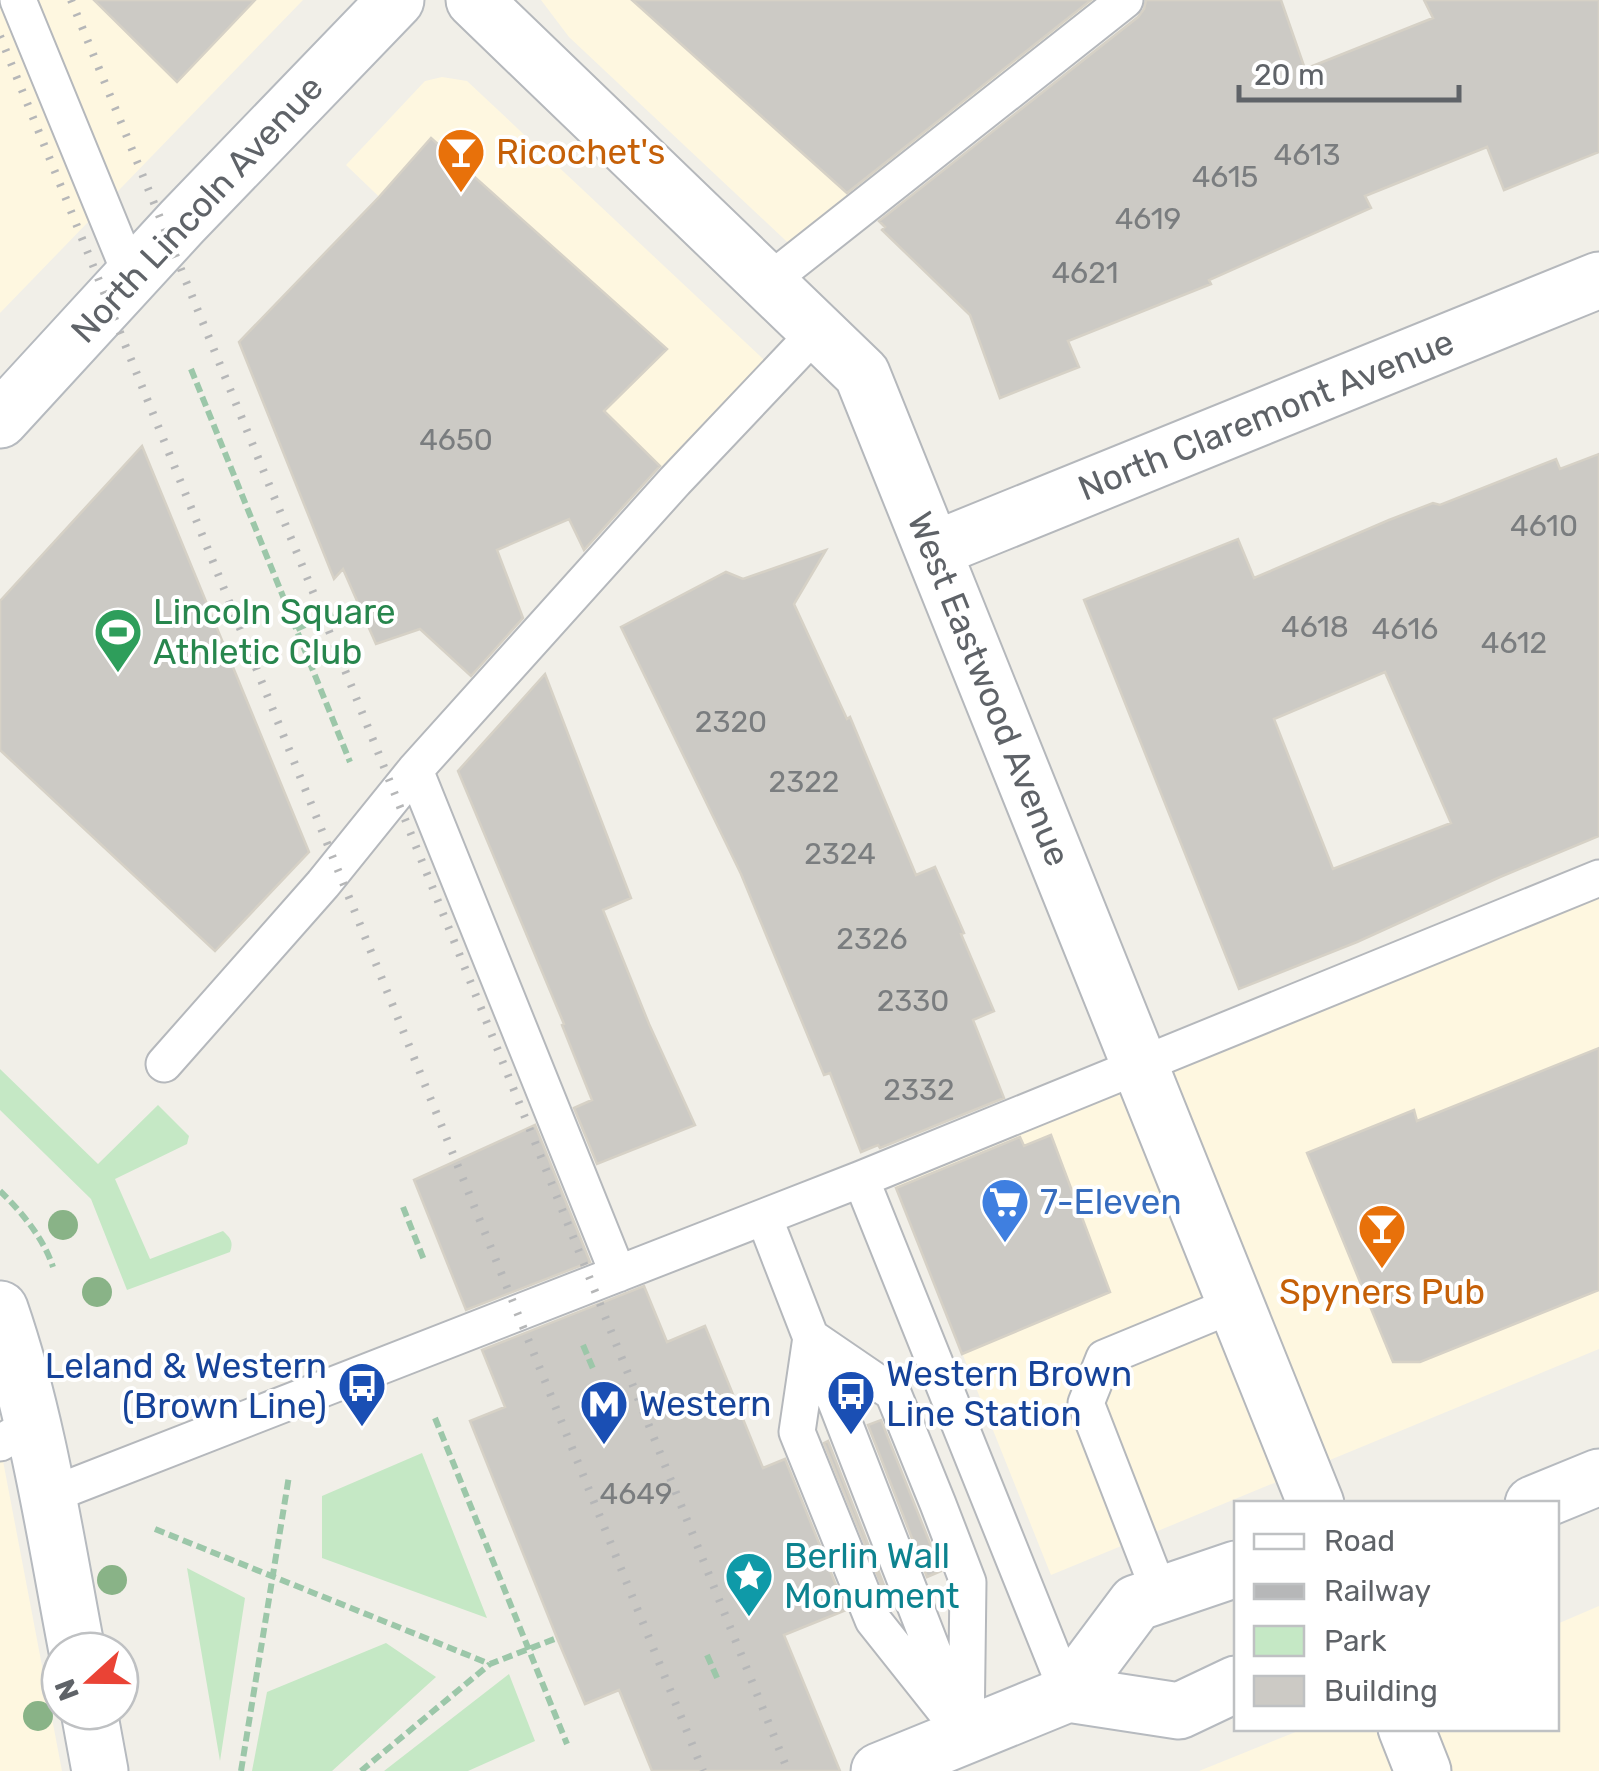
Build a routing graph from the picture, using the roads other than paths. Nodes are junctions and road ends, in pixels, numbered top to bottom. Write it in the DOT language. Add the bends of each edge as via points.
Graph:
graph roads {
  1 [pos="18,0"];
  2 [pos="396,0"];
  3 [pos="474,0"];
  4 [pos="1125,0"];
  5 [pos="132,278"];
  6 [pos="1599,280"];
  7 [pos="768,282"];
  8 [pos="818,330"];
  9 [pos="0,420"];
  10 [pos="933,550"];
  11 [pos="415,770"];
  12 [pos="1599,878"];
  13 [pos="164,1064"];
  14 [pos="1140,1066"];
  15 [pos="861,1179"];
  16 [pos="764,1217"];
  17 [pos="618,1274"];
  18 [pos="1235,1304"];
  19 [pos="0,1308"];
  20 [pos="811,1337"];
  21 [pos="17,1434"];
  22 [pos="1599,1477"];
  23 [pos="48,1496"];
  24 [pos="1315,1501"];
  25 [pos="1540,1501"];
  26 [pos="1234,1570"];
  27 [pos="1161,1596"];
  28 [pos="73,1631"];
  29 [pos="1234,1685"];
  30 [pos="1068,1694"];
  31 [pos="93,1731"];
  32 [pos="1407,1731"];
  33 [pos="966,1737"];
  34 [pos="100,1771"];
  35 [pos="879,1771"];
  36 [pos="1423,1771"];
  1 -- 5 [label="lane"];
  2 -- 5 [label="street, North Lincoln Avenue"];
  3 -- 7 [label="street, West Eastwood Avenue"];
  4 -- 7 [label="lane"];
  5 -- 9 [label="street, North Lincoln Avenue"];
  6 -- 10 [label="street, North Claremont Avenue"];
  7 -- 8 [label="street, West Eastwood Avenue"];
  8 -- 10 [label="street, West Eastwood Avenue" via="862,374"];
  8 -- 11 [label="lane"];
  10 -- 14 [label="street, West Eastwood Avenue"];
  11 -- 13 [label="lane"];
  11 -- 17 [label="lane"];
  12 -- 14 [label="lane"];
  14 -- 15 [label="lane"];
  14 -- 18 [label="street, West Eastwood Avenue"];
  15 -- 16 [label="lane"];
  15 -- 30 [label="lane"];
  16 -- 17 [label="lane"];
  16 -- 20 [label="lane"];
  17 -- 23 [label="lane"];
  18 -- 24 [label="street, West Eastwood Avenue"];
  18 -- 27 [label="lane" via="1104,1358 1086,1403"];
  19 -- 21 [label="street" via="19,1363"];
  20 -- 33 [label="lane"];
  20 -- 33 [label="lane" via="797,1432 872,1620"];
  20 -- 33 [label="lane" via="893,1392 938,1504 968,1582"];
  21 -- 23 [label="street"];
  22 -- 25 [label="street"];
  23 -- 28 [label="street"];
  26 -- 27 [label="street"];
  27 -- 30 [label="street" via="1136,1604"];
  29 -- 30 [label="street" via="1179,1711"];
  30 -- 33 [label="street"];
  31 -- 34 [label="street"];
  32 -- 36 [label="street"];
  33 -- 35 [label="street"];
}
